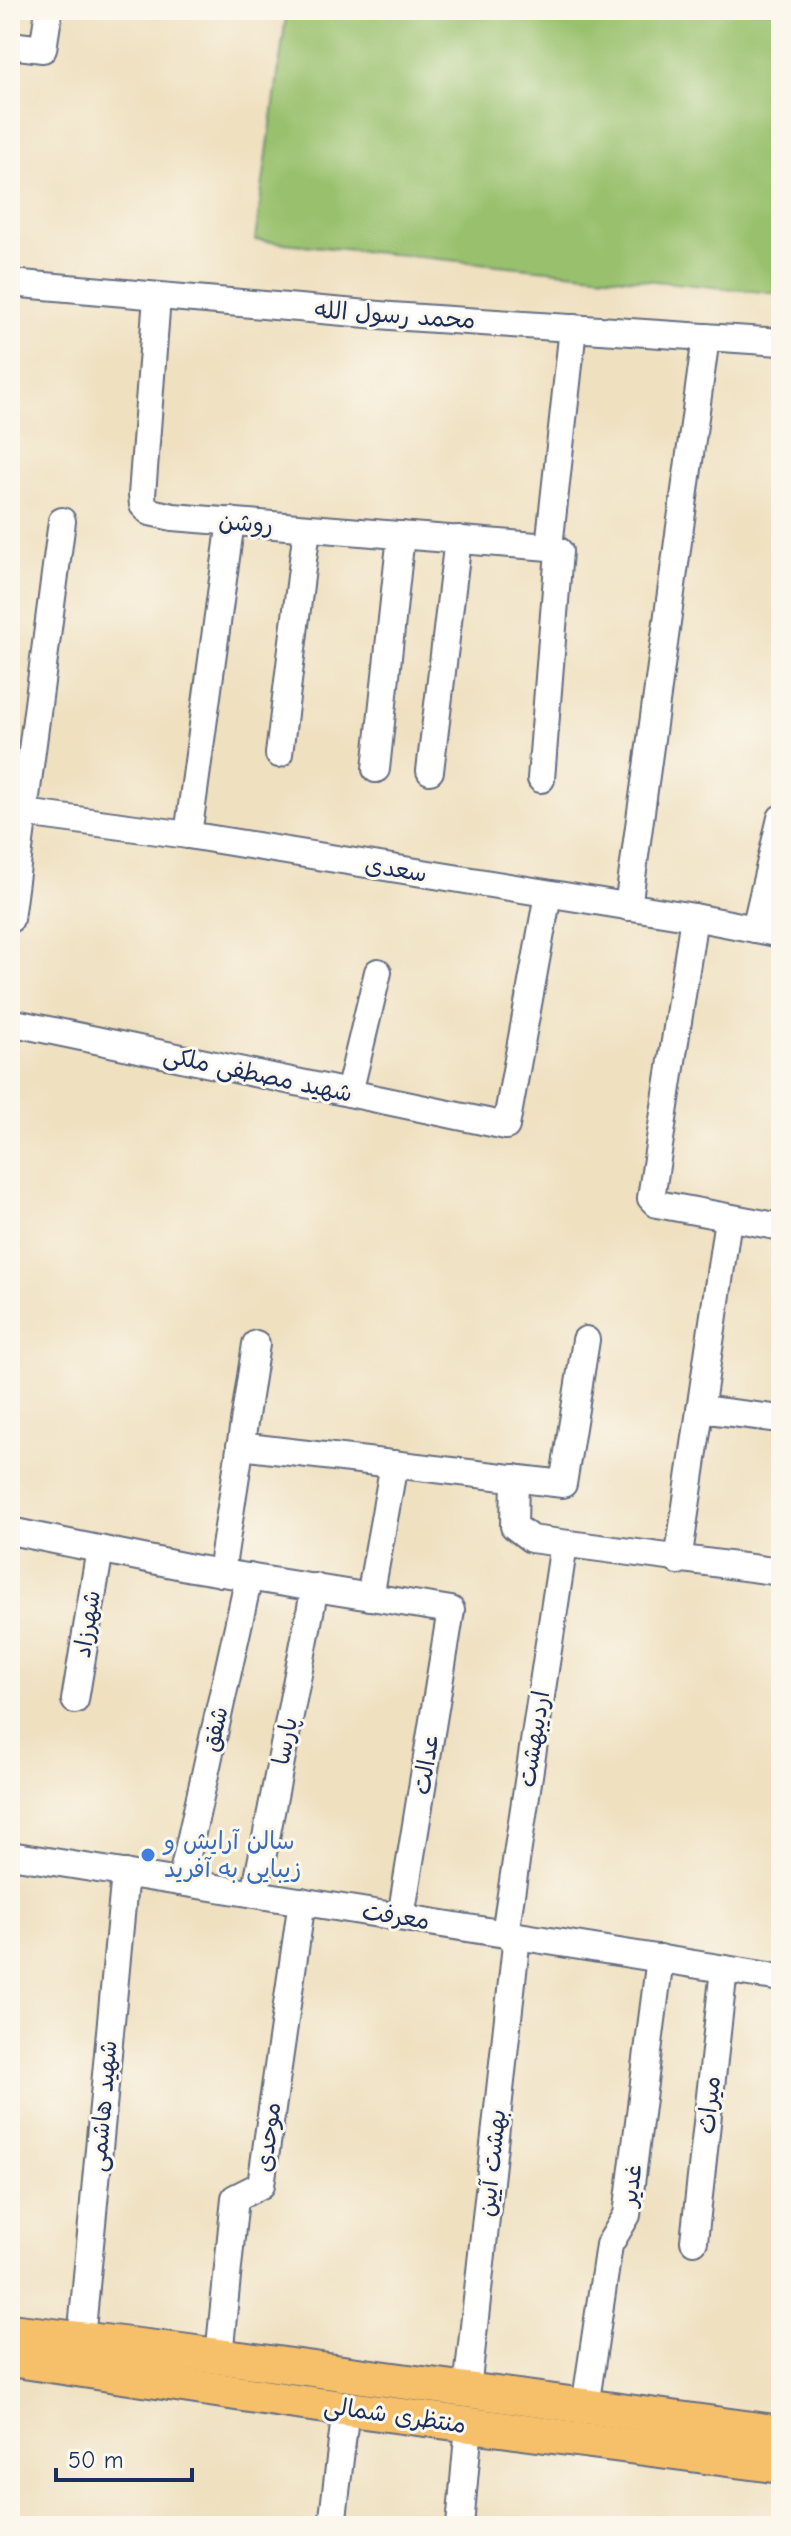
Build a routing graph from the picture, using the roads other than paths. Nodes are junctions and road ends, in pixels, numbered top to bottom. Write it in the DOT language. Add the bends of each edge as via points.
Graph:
graph roads {
  1 [pos="49,10"];
  2 [pos="10,45"];
  3 [pos="10,283"];
  4 [pos="157,297"];
  5 [pos="573,328"];
  6 [pos="706,337"];
  7 [pos="781,342"];
  8 [pos="62,521"];
  9 [pos="231,521"];
  10 [pos="307,528"];
  11 [pos="401,535"];
  12 [pos="458,539"];
  13 [pos="554,549"];
  14 [pos="279,754"];
  15 [pos="376,769"];
  16 [pos="430,771"];
  17 [pos="541,779"];
  18 [pos="18,812"];
  19 [pos="781,818"];
  20 [pos="188,835"];
  21 [pos="548,894"];
  22 [pos="628,907"];
  23 [pos="694,917"];
  24 [pos="10,919"];
  25 [pos="755,929"];
  26 [pos="781,934"];
  27 [pos="378,972"];
  28 [pos="10,1022"];
  29 [pos="349,1093"];
  30 [pos="728,1219"];
  31 [pos="781,1227"];
  32 [pos="586,1340"];
  33 [pos="256,1344"];
  34 [pos="700,1409"];
  35 [pos="781,1419"];
  36 [pos="240,1446"];
  37 [pos="394,1464"];
  38 [pos="515,1478"];
  39 [pos="10,1531"];
  40 [pos="564,1544"];
  41 [pos="100,1549"];
  42 [pos="678,1561"];
  43 [pos="781,1572"];
  44 [pos="221,1573"];
  45 [pos="249,1577"];
  46 [pos="315,1587"];
  47 [pos="370,1597"];
  48 [pos="75,1700"];
  49 [pos="10,1855"];
  50 [pos="125,1873"];
  51 [pos="181,1882"];
  52 [pos="255,1894"];
  53 [pos="302,1901"];
  54 [pos="401,1917"];
  55 [pos="511,1935"];
  56 [pos="660,1958"];
  57 [pos="724,1969"];
  58 [pos="781,1978"];
  59 [pos="694,2241"];
  60 [pos="10,2331"];
  61 [pos="81,2340"];
  62 [pos="219,2356"];
  63 [pos="10,2359"];
  64 [pos="467,2390"];
  65 [pos="585,2407"];
  66 [pos="346,2408"];
  67 [pos="684,2420"];
  68 [pos="469,2425"];
  69 [pos="781,2433"];
  70 [pos="736,2443"];
  71 [pos="680,2454"];
  72 [pos="781,2466"];
  73 [pos="332,2526"];
  74 [pos="460,2526"];
  1 -- 2 [label="street" via="43,49"];
  3 -- 4 [label="street, محمد رسول الله"];
  4 -- 5 [label="street, محمد رسول الله"];
  4 -- 9 [label="street, روشن" via="143,505 173,517"];
  5 -- 6 [label="street, محمد رسول الله"];
  5 -- 13 [label="street"];
  6 -- 7 [label="street, محمد رسول الله"];
  6 -- 22 [label="street"];
  8 -- 18 [label="street"];
  9 -- 10 [label="street, روشن"];
  9 -- 20 [label="street"];
  10 -- 11 [label="street, روشن"];
  10 -- 14 [label="street"];
  11 -- 12 [label="street, روشن"];
  11 -- 15 [label="street"];
  12 -- 13 [label="street, روشن"];
  12 -- 16 [label="street"];
  13 -- 17 [label="street"];
  18 -- 20 [label="street, سعدی"];
  18 -- 24 [label="street"];
  19 -- 25 [label="street"];
  20 -- 21 [label="street, سعدی"];
  21 -- 22 [label="street, سعدی"];
  21 -- 29 [label="street, شهید مصطفی ملکی" via="506,1126"];
  22 -- 23 [label="street, سعدی"];
  23 -- 25 [label="street, سعدی"];
  23 -- 30 [label="street" via="651,1198 657,1204"];
  25 -- 26 [label="street, سعدی"];
  27 -- 29 [label="street"];
  28 -- 29 [label="street, شهید مصطفی ملکی"];
  30 -- 31 [label="street"];
  30 -- 34 [label="street"];
  32 -- 38 [label="street" via="563,1484"];
  33 -- 36 [label="street"];
  34 -- 35 [label="street"];
  34 -- 42 [label="street"];
  36 -- 37 [label="street"];
  36 -- 44 [label="street"];
  37 -- 38 [label="street"];
  37 -- 47 [label="street"];
  38 -- 40 [label="street" via="514,1526 531,1539"];
  39 -- 41 [label="street"];
  40 -- 42 [label="street"];
  40 -- 55 [label="street, اردیبهشت"];
  41 -- 44 [label="street"];
  41 -- 48 [label="street, شهرزاد"];
  42 -- 43 [label="street"];
  44 -- 45 [label="street"];
  45 -- 46 [label="street"];
  45 -- 51 [label="street, شفق"];
  46 -- 47 [label="street"];
  46 -- 52 [label="street, پارسا"];
  47 -- 54 [label="street, عدالت" via="451,1610"];
  49 -- 50 [label="street, معرفت"];
  50 -- 51 [label="street, معرفت"];
  50 -- 61 [label="street, شهید هاشمی"];
  51 -- 52 [label="street, معرفت"];
  52 -- 53 [label="street, معرفت"];
  53 -- 54 [label="street, معرفت"];
  53 -- 62 [label="street, موحدی" via="261,2185 235,2198"];
  54 -- 55 [label="street, معرفت"];
  55 -- 56 [label="street, معرفت"];
  55 -- 64 [label="street, بهشت آیین"];
  56 -- 57 [label="street, معرفت"];
  56 -- 65 [label="street, غدیر" via="627,2215 609,2245"];
  57 -- 58 [label="street, معرفت"];
  57 -- 59 [label="street, میراث"];
  60 -- 61 [label="main road, منتظری شمالی"];
  61 -- 62 [label="main road, منتظری شمالی"];
  62 -- 64 [label="main road, منتظری شمالی"];
  63 -- 66 [label="main road, منتظری شمالی"];
  64 -- 65 [label="main road, منتظری شمالی"];
  65 -- 67 [label="main road, منتظری شمالی"];
  66 -- 68 [label="main road, منتظری شمالی"];
  66 -- 73 [label="street"];
  67 -- 70 [label="main road, منتظری شمالی"];
  67 -- 71 [label="main road" via="693,2439"];
  68 -- 71 [label="main road, منتظری شمالی"];
  68 -- 74 [label="street"];
  69 -- 70 [label="main road, منتظری شمالی"];
  70 -- 71 [label="main road, منتظری شمالی"];
  70 -- 72 [label="main road, منتظری شمالی"];
}
